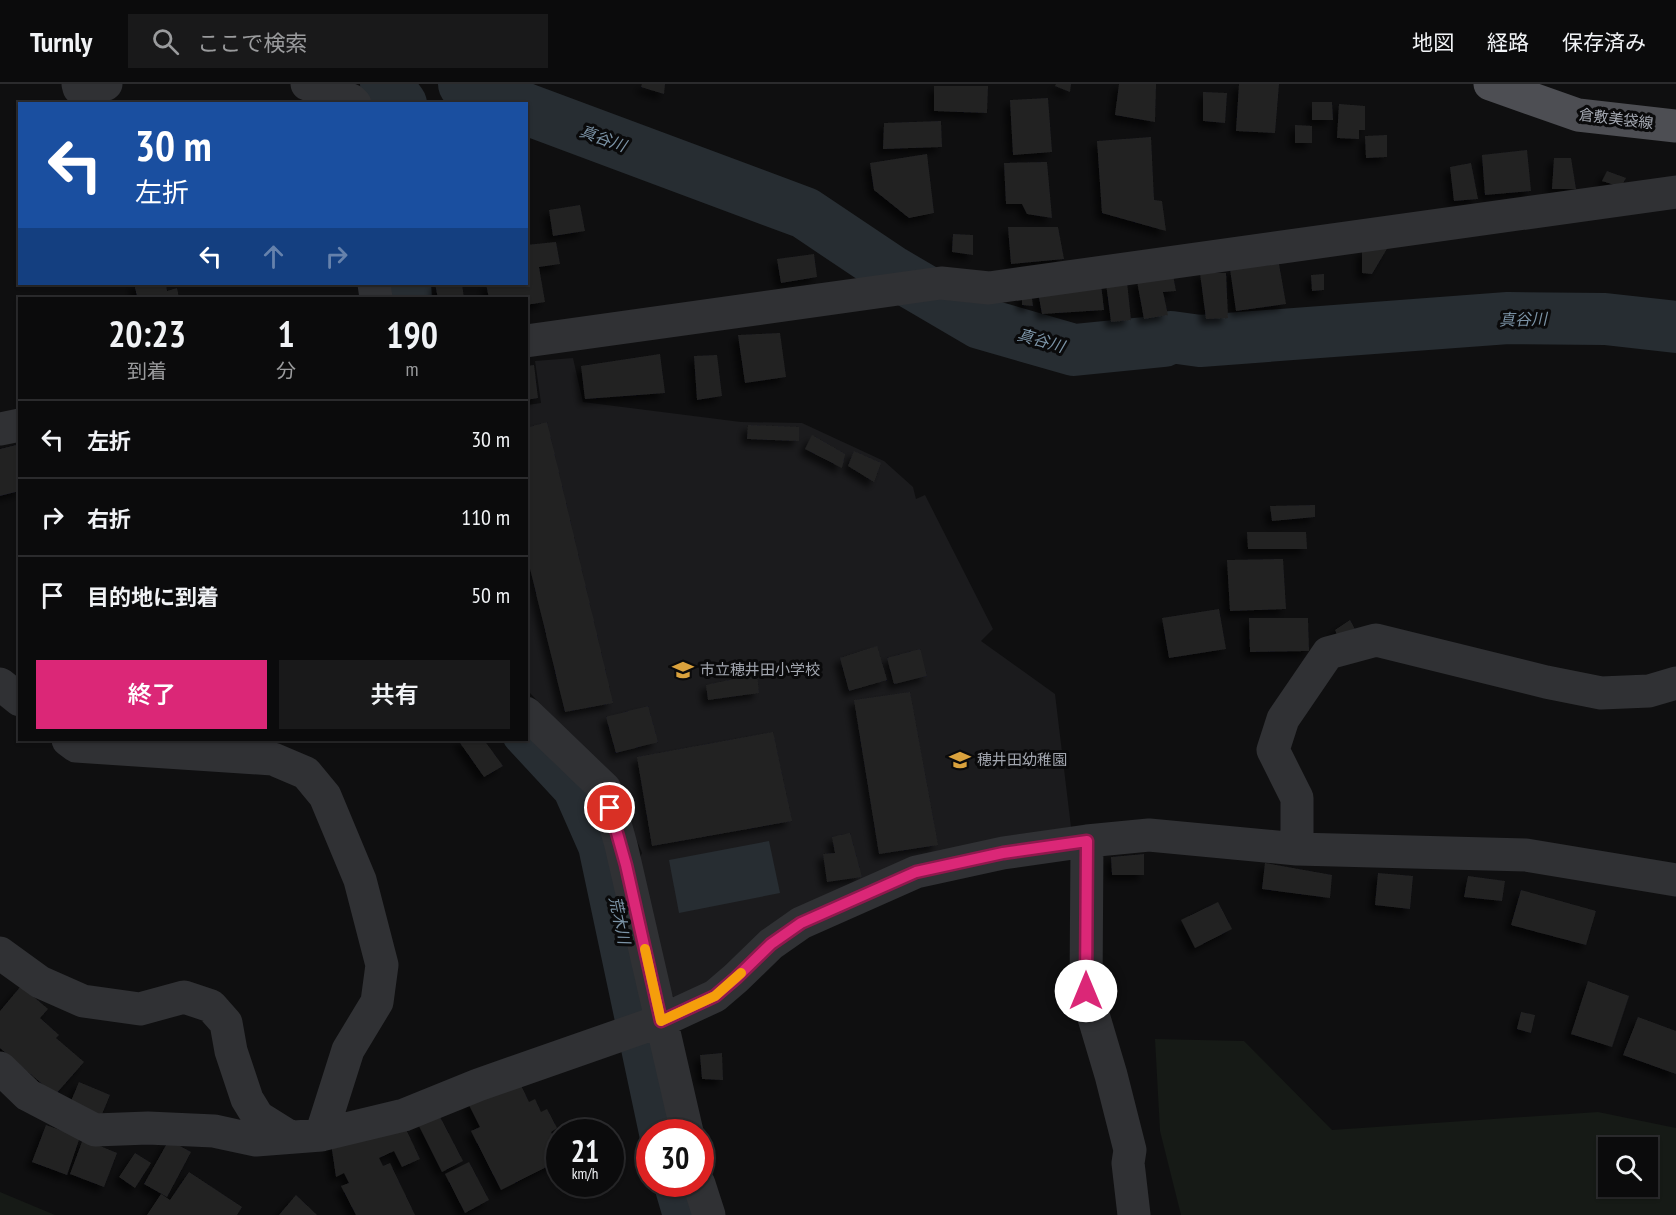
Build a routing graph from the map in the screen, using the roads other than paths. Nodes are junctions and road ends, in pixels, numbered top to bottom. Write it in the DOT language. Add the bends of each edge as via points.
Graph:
graph roads {
  1 [pos="78,84"];
  2 [pos="105,84"];
  3 [pos="307,84"];
  4 [pos="1490,84"];
  5 [pos="353,102"];
  6 [pos="1676,126"];
  7 [pos="1676,192"];
  8 [pos="528,341"];
  9 [pos="18,425"];
  10 [pos="0,429"];
  11 [pos="1676,683"];
  12 [pos="0,684"];
  13 [pos="18,698"];
  14 [pos="528,715"];
  15 [pos="69,741"];
  16 [pos="1087,841"];
  17 [pos="1297,849"];
  18 [pos="1676,880"];
  19 [pos="0,953"];
  20 [pos="648,1025"];
  21 [pos="0,1068"];
  22 [pos="682,1119"];
  23 [pos="306,1136"];
  24 [pos="703,1197"];
  25 [pos="709,1215"];
  26 [pos="1134,1215"];
  1 -- 2 [label="street" via="79,88"];
  3 -- 5 [label="street"];
  4 -- 6 [label="main road, 倉敷美袋線" via="1578,115"];
  7 -- 8 [label="street" via="989,288 941,283"];
  9 -- 10 [label="street"];
  11 -- 17 [label="street" via="1649,691 1601,693 1376,640 1328,653 1283,719 1273,750 1297,798"];
  12 -- 13 [label="street"];
  14 -- 20 [label="street" via="605,789 621,844"];
  15 -- 23 [label="street" via="75,746 273,759 306,773 325,796 360,880 382,965 377,1002 348,1050"];
  16 -- 17 [label="street" via="1149,835"];
  16 -- 20 [label="street" via="1003,853 916,872 801,923 771,944 715,996"];
  16 -- 26 [label="street" via="1086,991 1130,1150"];
  17 -- 18 [label="street" via="1526,855"];
  19 -- 23 [label="street" via="40,982 83,1001 140,1009 184,997 211,1006 226,1023 247,1099 258,1117"];
  20 -- 22 [label="street"];
  20 -- 23 [label="street" via="404,1115"];
  21 -- 23 [label="street" via="28,1095 94,1131 214,1131 256,1140"];
  24 -- 25 [label="street"];
}
